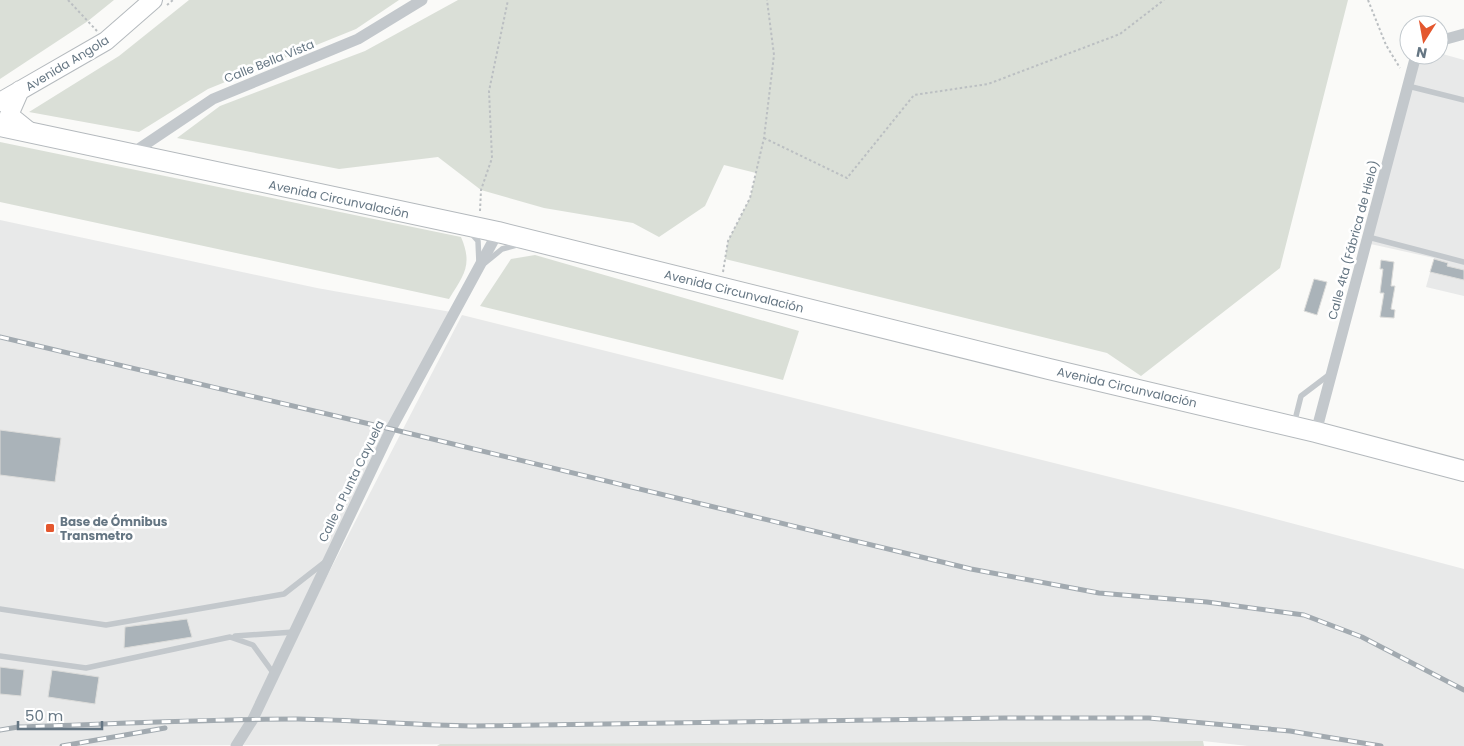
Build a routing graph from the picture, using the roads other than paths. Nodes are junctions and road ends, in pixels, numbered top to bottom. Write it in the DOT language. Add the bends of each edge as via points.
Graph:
graph roads {
  1 [pos="153,0"];
  2 [pos="422,0"];
  3 [pos="1464,34"];
  4 [pos="1449,38"];
  5 [pos="1413,65"];
  6 [pos="1408,83"];
  7 [pos="20,90"];
  8 [pos="1464,100"];
  9 [pos="0,102"];
  10 [pos="0,126"];
  11 [pos="30,132"];
  12 [pos="131,154"];
  13 [pos="471,227"];
  14 [pos="498,232"];
  15 [pos="1368,237"];
  16 [pos="530,240"];
  17 [pos="1464,262"];
  18 [pos="479,267"];
  19 [pos="1332,372"];
  20 [pos="1294,427"];
  21 [pos="1316,432"];
  22 [pos="1464,471"];
  23 [pos="329,559"];
  24 [pos="0,609"];
  25 [pos="294,632"];
  26 [pos="230,636"];
  27 [pos="0,656"];
  28 [pos="274,674"];
  29 [pos="236,746"];
  1 -- 7 [label="main road, Avenida Angola" via="106,41"];
  2 -- 12 [label="street, Calle Bella Vista" via="358,39 213,99"];
  3 -- 4 [label="street"];
  5 -- 6 [label="street, Calle 4ta (Fábrica de Hielo)"];
  6 -- 8 [label="lane"];
  6 -- 15 [label="street, Calle 4ta (Fábrica de Hielo)"];
  7 -- 9 [label="main road, Avenida Angola"];
  7 -- 11 [label="main road" via="9,115"];
  10 -- 11 [label="highway, Avenida Circunvalación"];
  11 -- 12 [label="highway, Avenida Circunvalación"];
  12 -- 13 [label="highway, Avenida Circunvalación"];
  13 -- 14 [label="highway, Avenida Circunvalación"];
  13 -- 18 [label="lane" via="478,241"];
  14 -- 16 [label="highway, Avenida Circunvalación"];
  14 -- 18 [label="street, Calle a Punta Cayuela"];
  15 -- 17 [label="lane"];
  15 -- 19 [label="street, Calle 4ta (Fábrica de Hielo)"];
  16 -- 18 [label="lane" via="502,249"];
  16 -- 20 [label="highway, Avenida Circunvalación"];
  18 -- 23 [label="street, Calle a Punta Cayuela" via="391,429"];
  19 -- 20 [label="lane" via="1301,396"];
  19 -- 21 [label="street, Calle 4ta (Fábrica de Hielo)"];
  20 -- 21 [label="highway, Avenida Circunvalación"];
  21 -- 22 [label="highway, Avenida Circunvalación"];
  23 -- 24 [label="lane" via="284,594 106,625"];
  23 -- 25 [label="street, Calle a Punta Cayuela"];
  25 -- 26 [label="lane"];
  25 -- 28 [label="street, Calle a Punta Cayuela"];
  26 -- 27 [label="lane" via="86,668"];
  26 -- 28 [label="lane" via="253,645"];
  28 -- 29 [label="street, Calle a Punta Cayuela"];
}
